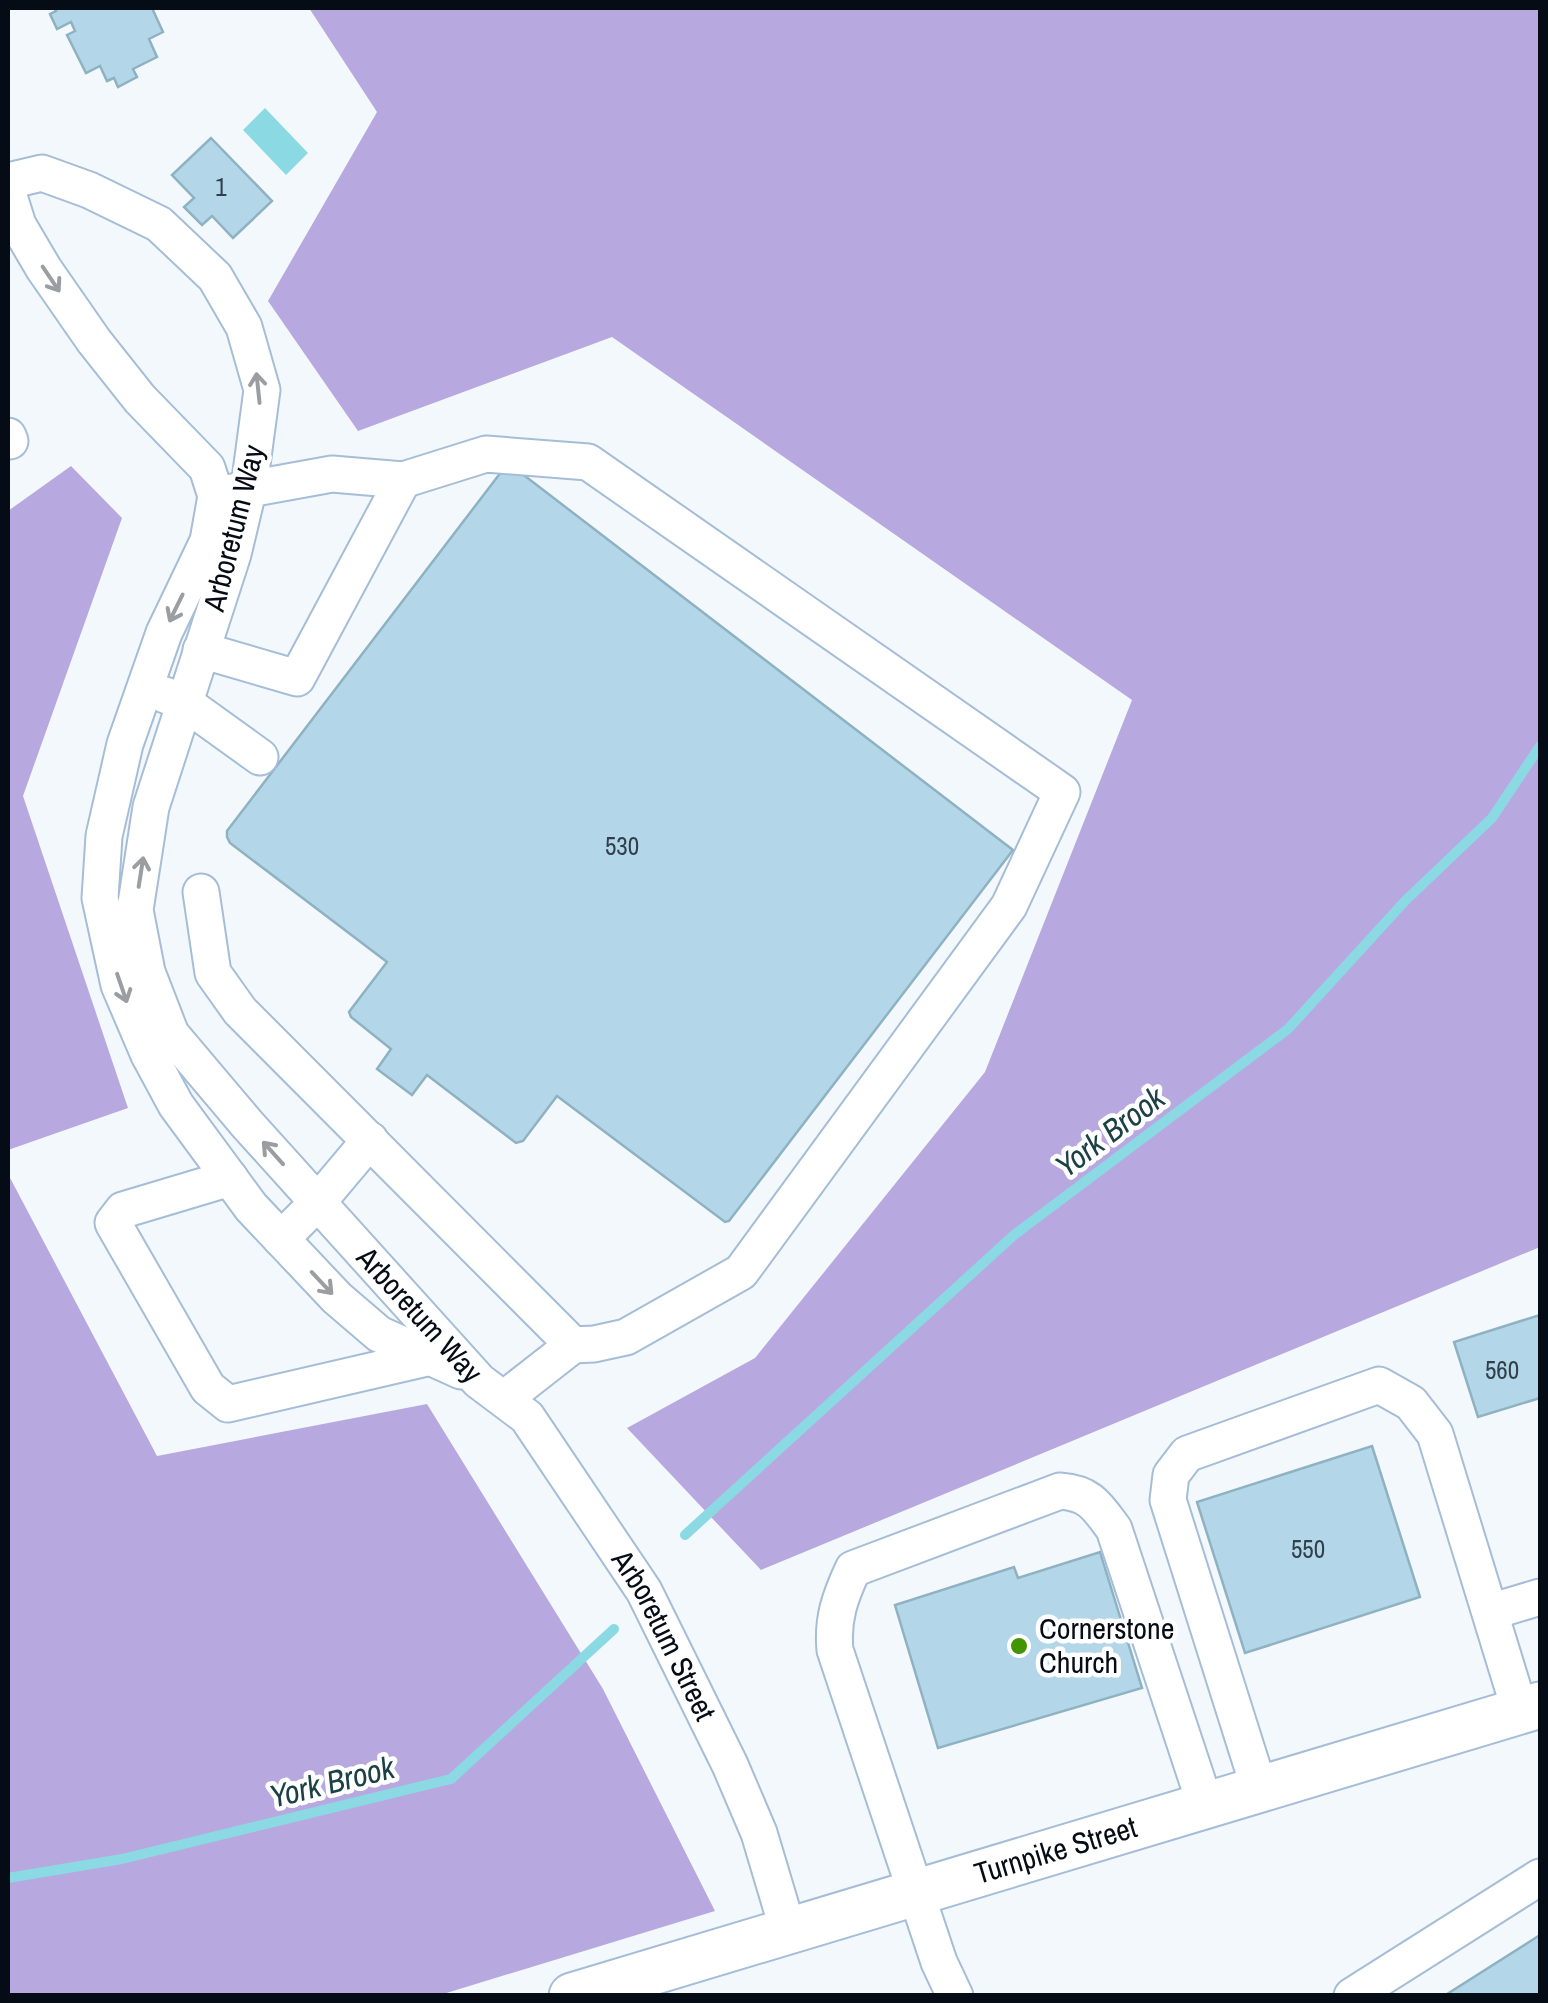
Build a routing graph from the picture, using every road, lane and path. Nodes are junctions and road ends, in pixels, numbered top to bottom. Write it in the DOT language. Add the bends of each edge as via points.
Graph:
graph roads {
  1 [pos="8,181"];
  2 [pos="8,193"];
  3 [pos="403,480"];
  4 [pos="233,492"];
  5 [pos="202,650"];
  6 [pos="145,688"];
  7 [pos="185,702"];
  8 [pos="260,757"];
  9 [pos="201,892"];
  10 [pos="370,1140"];
  11 [pos="230,1178"];
  12 [pos="318,1204"];
  13 [pos="281,1239"];
  14 [pos="573,1344"];
  15 [pos="431,1357"];
  16 [pos="492,1390"];
  17 [pos="1540,1597"];
  18 [pos="1490,1612"];
  19 [pos="1530,1708"];
  20 [pos="1259,1788"];
  21 [pos="1205,1804"];
  22 [pos="1540,1877"];
  23 [pos="916,1890"];
  24 [pos="788,1930"];
  25 [pos="668,1981"];
  26 [pos="572,1996"];
  27 [pos="956,1996"];
  28 [pos="1352,1996"];
  4 -- 1 [label="street, Arboretum Way, one-way" via="262,390 244,327 215,277 160,224 89,190 42,173"];
  2 -- 4 [label="street, Arboretum Way, one-way" via="18,225 94,341"];
  3 -- 4 [label="street" via="332,474"];
  3 -- 5 [label="street" via="297,678"];
  3 -- 14 [label="street" via="486,454 588,462 1062,792 1009,906 741,1272 626,1337"];
  4 -- 5 [label="street, Arboretum Way" via="233,554"];
  4 -- 6 [label="street, Arboretum Way, one-way" via="164,632"];
  5 -- 7 [label="street, Arboretum Way"];
  6 -- 7 [label="street"];
  6 -- 11 [label="street, Arboretum Way, one-way" via="104,836 100,898 119,985 148,1056"];
  7 -- 8 [label="street"];
  12 -- 7 [label="street, Arboretum Way, one-way" via="172,1034 147,972 135,910 152,806"];
  9 -- 10 [label="street" via="213,973 240,1010"];
  10 -- 12 [label="street"];
  10 -- 14 [label="street"];
  11 -- 13 [label="street, Arboretum Way"];
  11 -- 15 [label="street" via="124,1210 113,1223 208,1388 228,1404"];
  12 -- 13 [label="street"];
  12 -- 16 [label="street, Arboretum Way"];
  13 -- 15 [label="street, Arboretum Way, one-way" via="379,1334"];
  14 -- 16 [label="street"];
  15 -- 16 [label="street, Arboretum Way"];
  16 -- 24 [label="street, Arboretum Street" via="527,1417 644,1591 759,1833"];
  17 -- 18 [label="street"];
  18 -- 19 [label="street"];
  18 -- 20 [label="street" via="1435,1434 1411,1403 1380,1385 1187,1454 1170,1475 1168,1500"];
  19 -- 20 [label="main road, Turnpike Street"];
  20 -- 21 [label="main road, Turnpike Street"];
  21 -- 23 [label="main road, Turnpike Street"];
  21 -- 23 [label="street" via="1114,1529 1079,1492 1060,1491 854,1569 840,1596 836,1650"];
  22 -- 28 [label="street"];
  23 -- 24 [label="main road, Turnpike Street"];
  23 -- 27 [label="street"];
  24 -- 25 [label="main road, Turnpike Street"];
  25 -- 26 [label="main road, Turnpike Street"];
}
